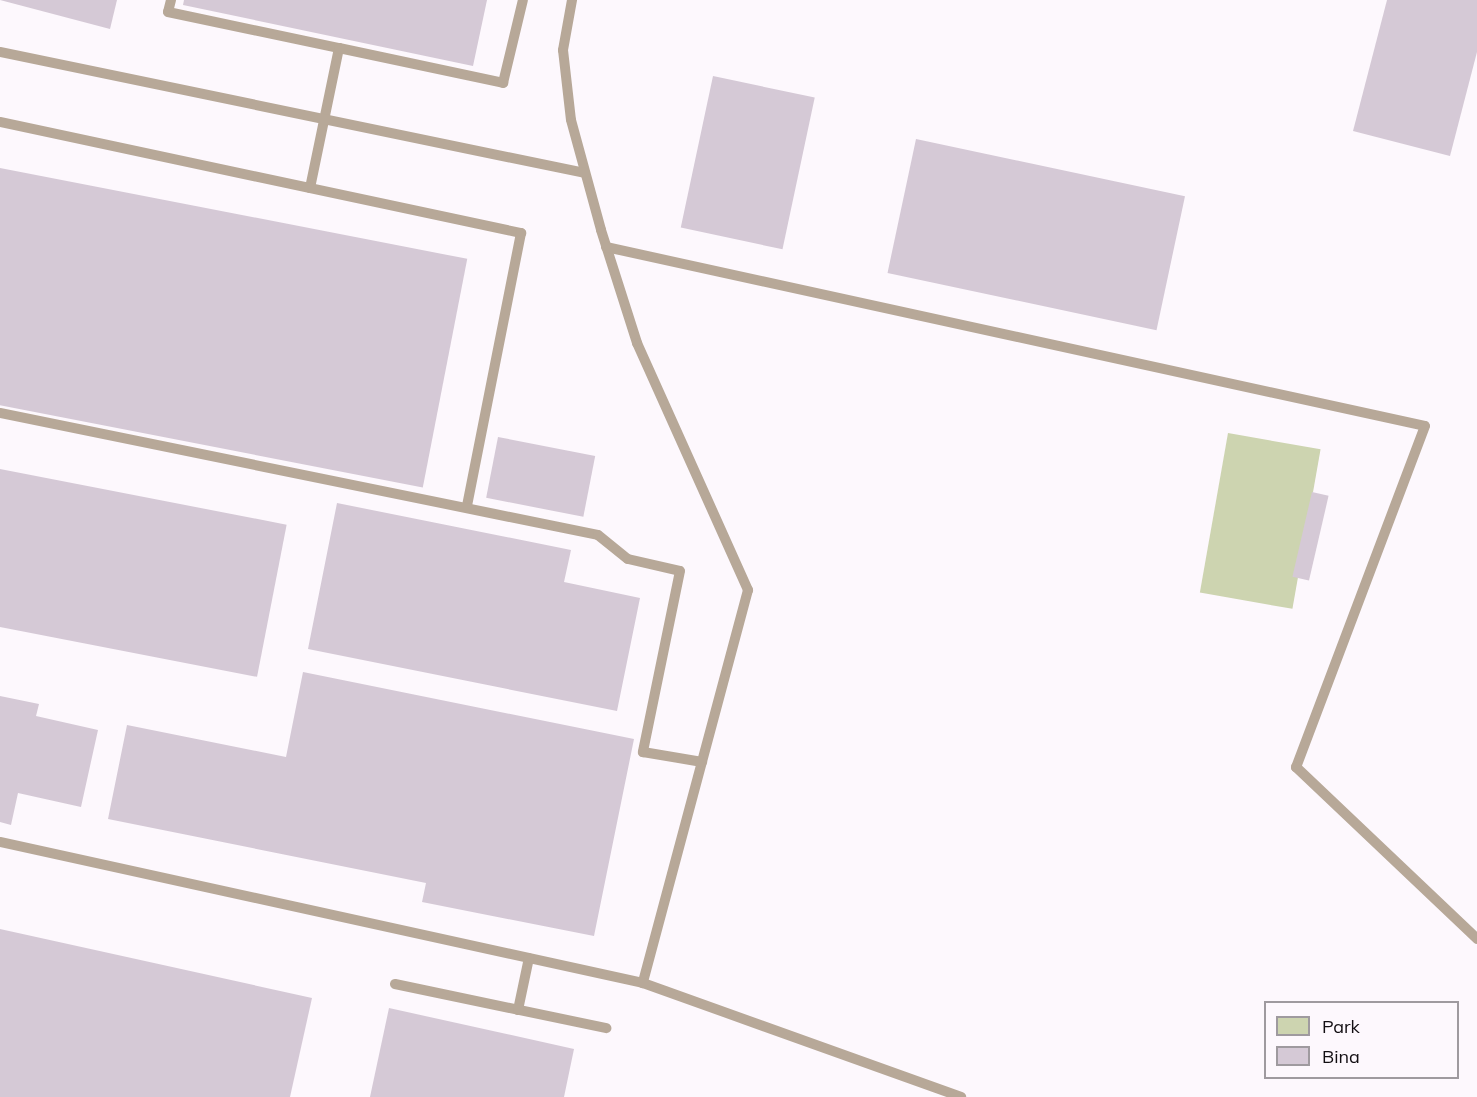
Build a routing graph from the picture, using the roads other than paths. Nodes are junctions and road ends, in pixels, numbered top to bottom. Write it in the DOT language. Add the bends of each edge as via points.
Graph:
graph roads {
  1 [pos="171,0"];
  2 [pos="523,0"];
  3 [pos="573,0"];
  4 [pos="339,48"];
  5 [pos="0,52"];
  6 [pos="325,119"];
  7 [pos="0,122"];
  8 [pos="585,173"];
  9 [pos="310,188"];
  10 [pos="606,247"];
  11 [pos="0,413"];
  12 [pos="467,506"];
  13 [pos="702,762"];
  14 [pos="0,842"];
  15 [pos="1477,939"];
  16 [pos="529,958"];
  17 [pos="643,983"];
  18 [pos="395,984"];
  19 [pos="518,1010"];
  20 [pos="606,1028"];
  21 [pos="960,1097"];
  1 -- 4 [label="lane" via="168,12"];
  2 -- 4 [label="lane" via="503,83"];
  3 -- 8 [label="lane" via="563,50 571,120"];
  4 -- 6 [label="lane"];
  5 -- 6 [label="lane"];
  6 -- 8 [label="lane"];
  6 -- 9 [label="lane"];
  7 -- 9 [label="lane"];
  8 -- 10 [label="lane"];
  9 -- 12 [label="lane" via="521,233"];
  10 -- 13 [label="lane" via="637,343 748,590"];
  10 -- 15 [label="lane" via="1425,426 1296,767"];
  11 -- 12 [label="lane"];
  12 -- 13 [label="lane" via="598,535 628,560 680,571 643,752"];
  13 -- 17 [label="lane"];
  14 -- 16 [label="lane"];
  16 -- 17 [label="lane"];
  16 -- 19 [label="lane"];
  17 -- 21 [label="lane"];
  18 -- 19 [label="lane"];
  19 -- 20 [label="lane"];
}
